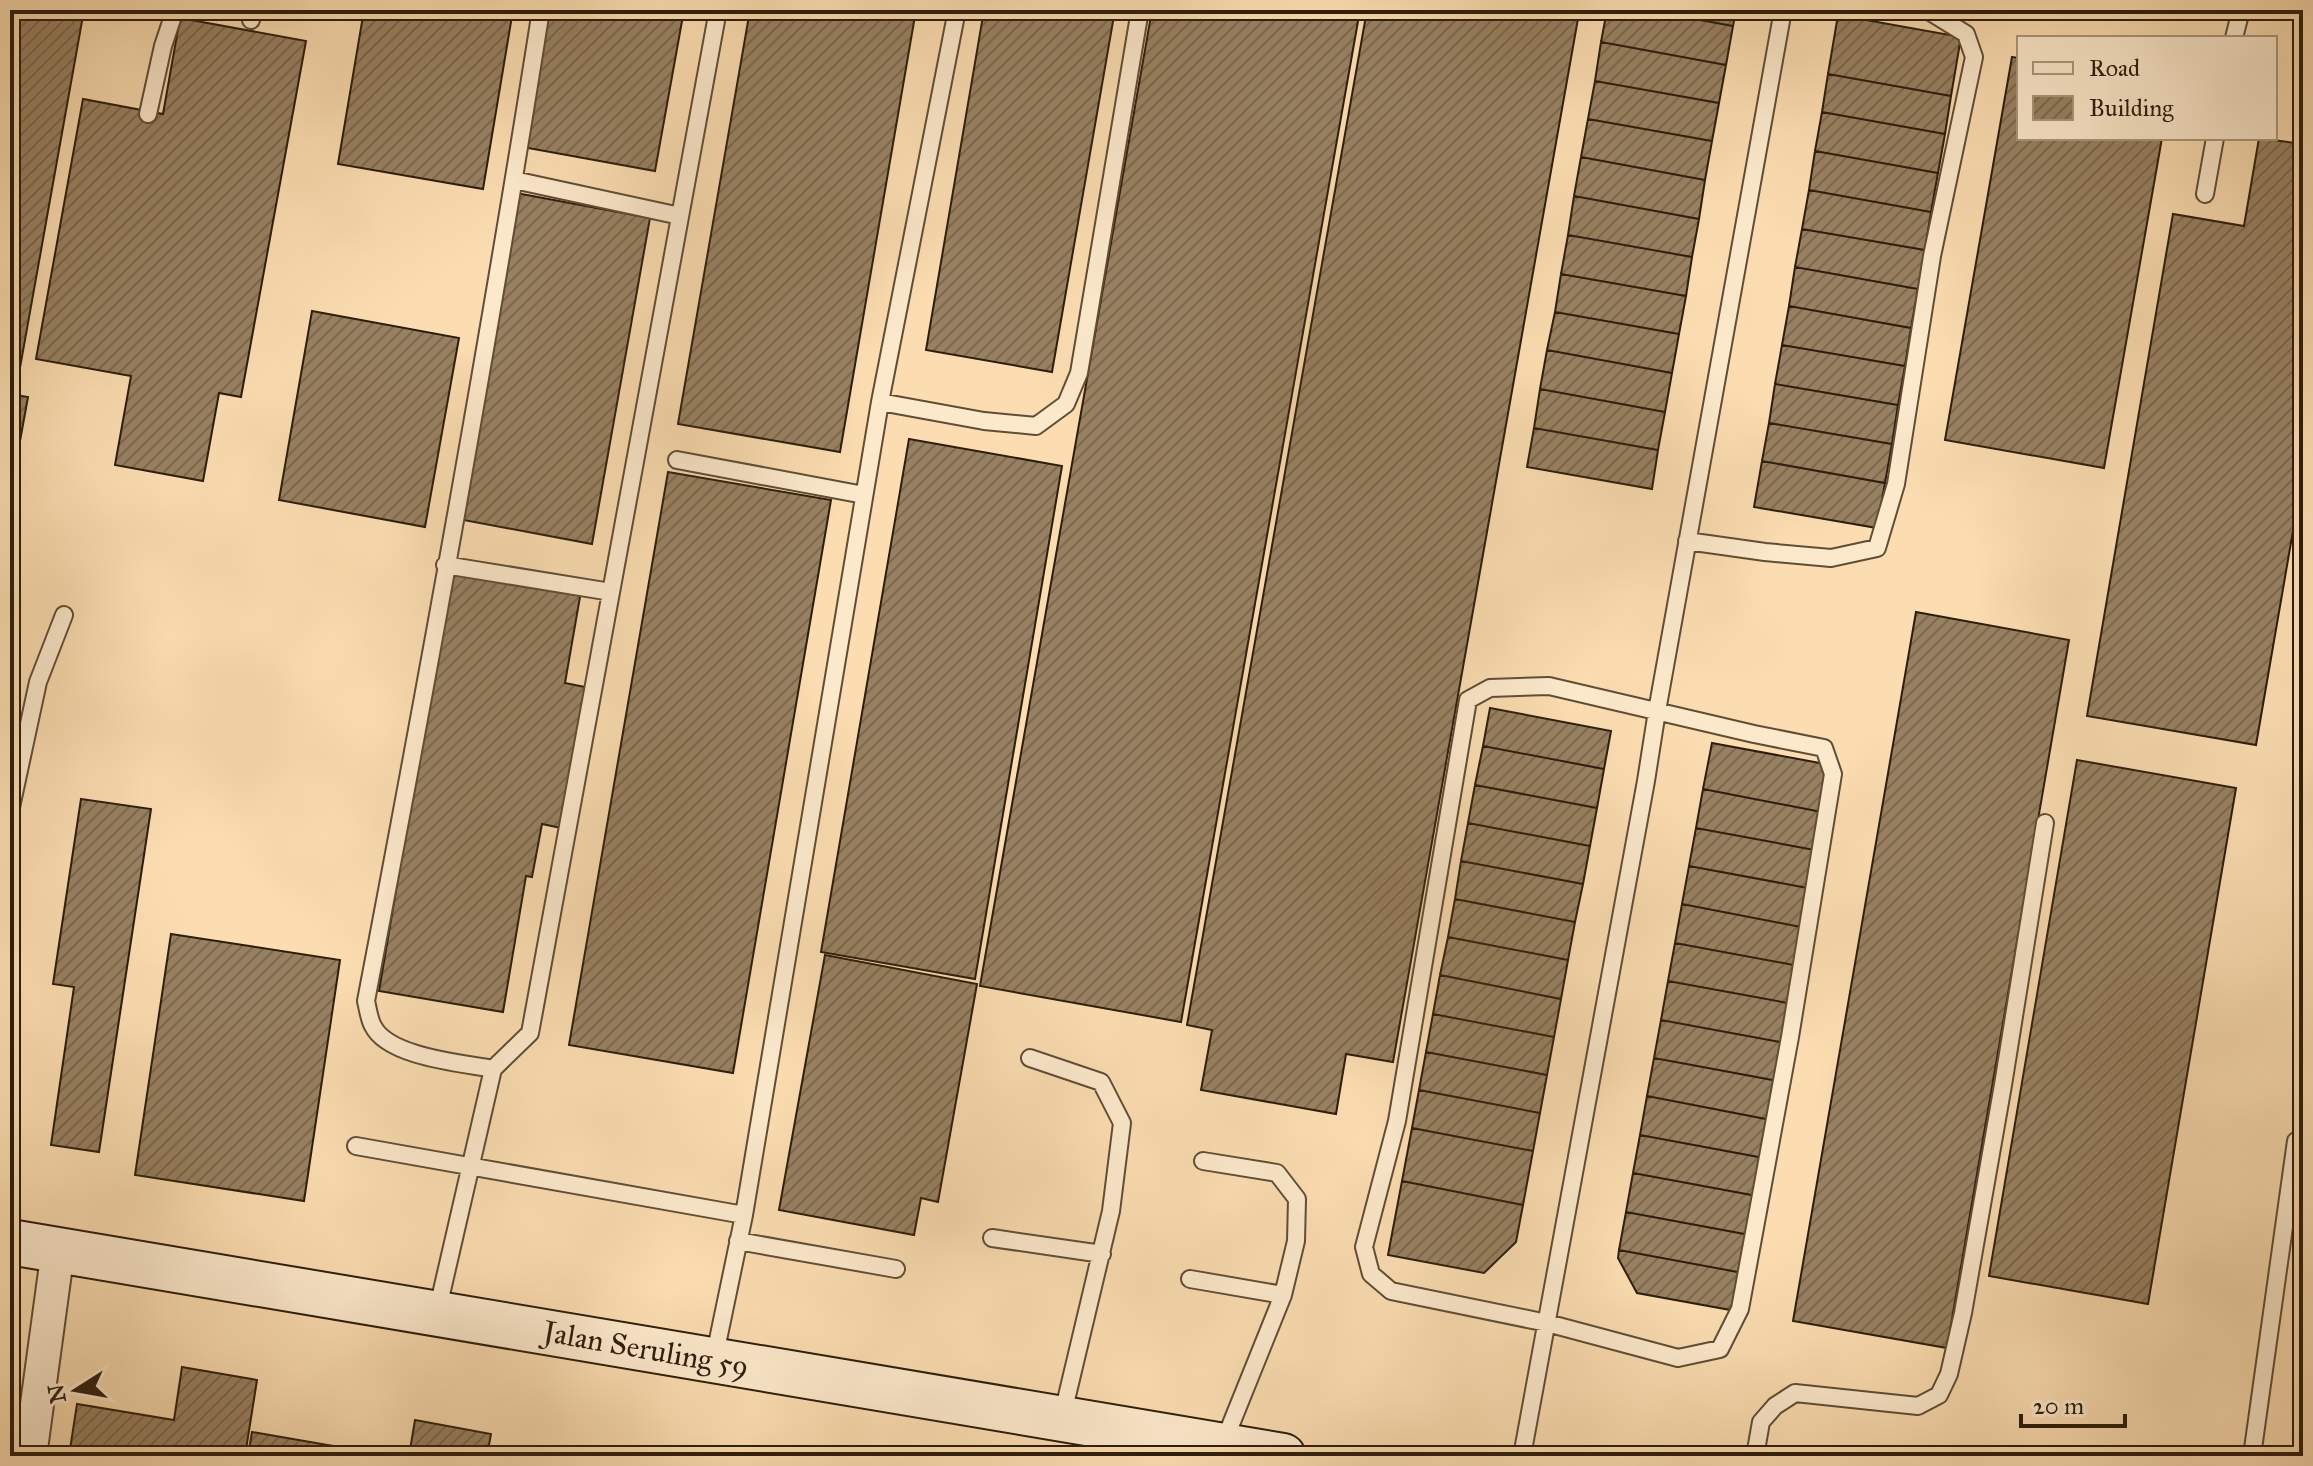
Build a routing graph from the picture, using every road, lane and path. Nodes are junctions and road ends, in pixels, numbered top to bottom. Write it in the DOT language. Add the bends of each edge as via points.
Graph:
graph roads {
  1 [pos="175,10"];
  2 [pos="541,10"];
  3 [pos="718,10"];
  4 [pos="957,10"];
  5 [pos="1140,10"];
  6 [pos="1783,10"];
  7 [pos="1927,10"];
  8 [pos="2241,10"];
  9 [pos="2234,36"];
  10 [pos="148,114"];
  11 [pos="2215,140"];
  12 [pos="514,180"];
  13 [pos="2205,194"];
  14 [pos="680,216"];
  15 [pos="880,402"];
  16 [pos="677,460"];
  17 [pos="864,495"];
  18 [pos="1687,541"];
  19 [pos="445,565"];
  20 [pos="611,592"];
  21 [pos="64,615"];
  22 [pos="1657,711"];
  23 [pos="10,812"];
  24 [pos="2045,823"];
  25 [pos="1030,1058"];
  26 [pos="493,1069"];
  27 [pos="2296,1141"];
  28 [pos="356,1146"];
  29 [pos="1203,1161"];
  30 [pos="470,1166"];
  31 [pos="744,1215"];
  32 [pos="992,1238"];
  33 [pos="738,1241"];
  34 [pos="10,1242"];
  35 [pos="58,1250"];
  36 [pos="1102,1254"];
  37 [pos="896,1269"];
  38 [pos="1190,1279"];
  39 [pos="1283,1295"];
  40 [pos="436,1314"];
  41 [pos="1547,1323"];
  42 [pos="714,1360"];
  43 [pos="1061,1419"];
  44 [pos="1223,1446"];
  45 [pos="30,1456"];
  46 [pos="1283,1456"];
  47 [pos="1522,1456"];
  48 [pos="1755,1456"];
  49 [pos="2252,1456"];
  1 -- 10 [label="lane"];
  2 -- 12 [label="lane"];
  3 -- 14 [label="lane"];
  4 -- 15 [label="lane"];
  5 -- 15 [label="lane" via="1079,373 1066,404 1036,426"];
  6 -- 18 [label="lane"];
  7 -- 18 [label="lane" via="1966,34 1974,57 1932,256 1896,484 1877,548 1831,558"];
  8 -- 9 [label="lane"];
  11 -- 13 [label="lane"];
  12 -- 14 [label="lane"];
  12 -- 19 [label="lane"];
  14 -- 20 [label="lane"];
  15 -- 17 [label="lane"];
  16 -- 17 [label="lane"];
  17 -- 31 [label="lane"];
  18 -- 22 [label="lane"];
  19 -- 20 [label="lane"];
  19 -- 26 [label="lane" via="366,1001 373,1027 392,1045"];
  20 -- 26 [label="lane" via="530,1033"];
  21 -- 23 [label="lane" via="38,682"];
  22 -- 41 [label="lane"];
  22 -- 41 [label="lane" via="1824,748 1833,774 1790,1037 1740,1309 1720,1349 1678,1358"];
  22 -- 41 [label="lane" via="1549,686 1490,688 1468,700 1397,1121 1364,1247 1371,1274 1391,1291"];
  24 -- 48 [label="lane" via="2001,1100 1949,1374 1939,1395 1918,1406 1795,1393 1761,1422"];
  25 -- 36 [label="lane" via="1101,1082 1122,1123"];
  26 -- 30 [label="lane"];
  27 -- 49 [label="lane"];
  28 -- 30 [label="lane"];
  29 -- 39 [label="lane" via="1277,1173 1297,1199 1296,1241"];
  30 -- 31 [label="lane"];
  30 -- 40 [label="lane"];
  31 -- 33 [label="lane"];
  32 -- 36 [label="lane"];
  33 -- 37 [label="lane"];
  33 -- 42 [label="lane"];
  34 -- 35 [label="main road, Jalan Seruling 59"];
  35 -- 40 [label="main road, Jalan Seruling 59"];
  35 -- 45 [label="street"];
  36 -- 43 [label="lane"];
  38 -- 39 [label="lane"];
  39 -- 44 [label="lane"];
  40 -- 42 [label="main road, Jalan Seruling 59"];
  41 -- 47 [label="lane"];
  42 -- 43 [label="main road, Jalan Seruling 59"];
  43 -- 44 [label="main road, Jalan Seruling 59"];
  44 -- 46 [label="main road, Jalan Seruling 59"];
}
